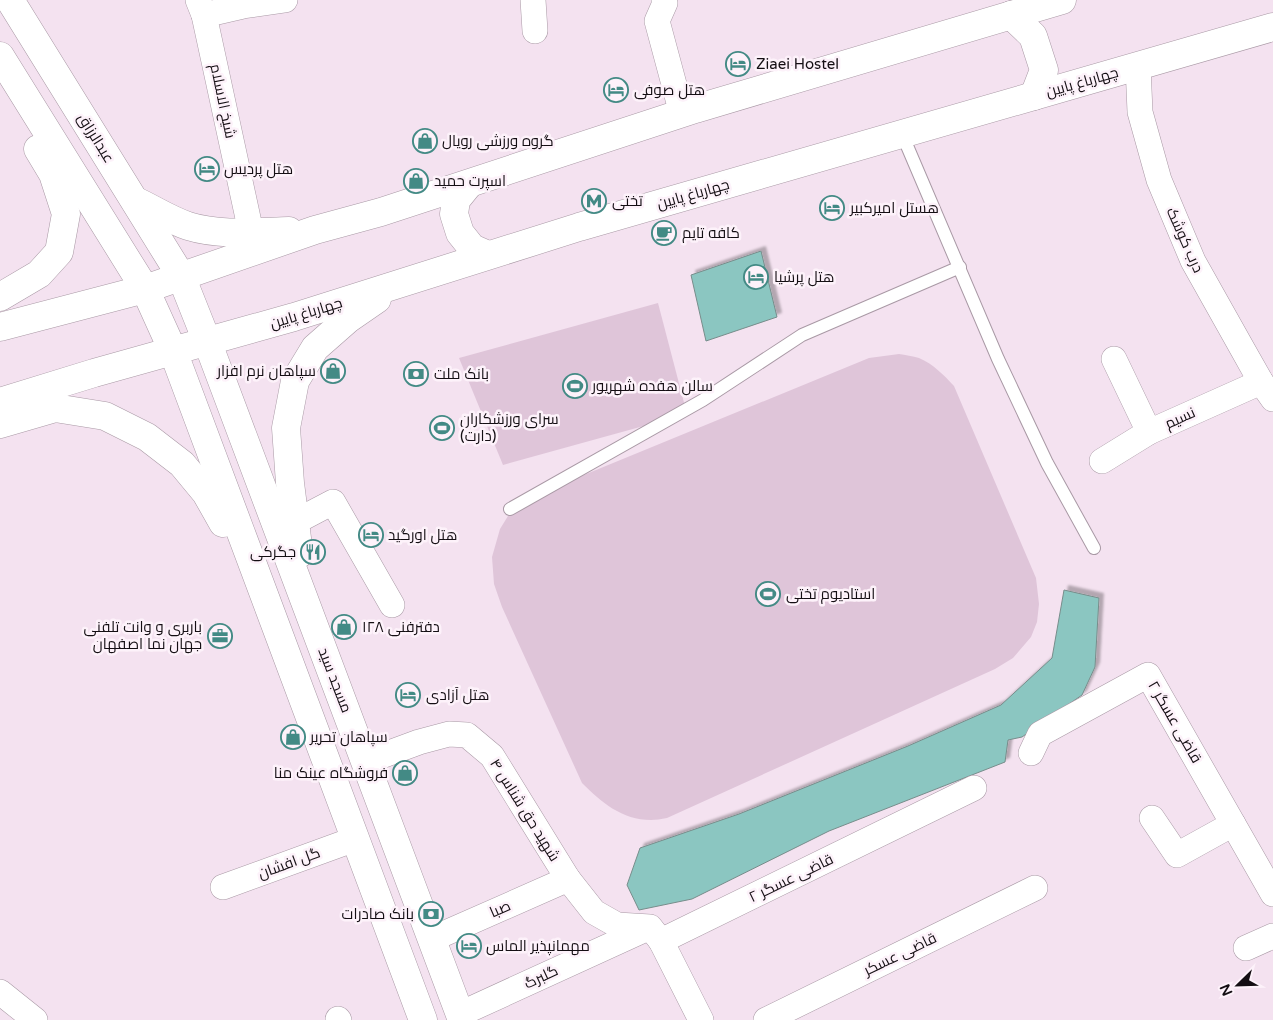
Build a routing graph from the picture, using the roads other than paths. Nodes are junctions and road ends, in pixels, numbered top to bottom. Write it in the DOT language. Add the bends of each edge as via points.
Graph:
graph roads {
  1 [pos="10,0"];
  2 [pos="285,0"];
  3 [pos="533,0"];
  4 [pos="664,0"];
  5 [pos="1062,0"];
  6 [pos="201,7"];
  7 [pos="1011,15"];
  8 [pos="1273,27"];
  9 [pos="535,31"];
  10 [pos="0,56"];
  11 [pos="1138,66"];
  12 [pos="0,86"];
  13 [pos="1034,96"];
  14 [pos="682,114"];
  15 [pos="902,134"];
  16 [pos="469,184"];
  17 [pos="136,201"];
  18 [pos="315,230"];
  19 [pos="251,232"];
  20 [pos="488,256"];
  21 [pos="960,267"];
  22 [pos="181,276"];
  23 [pos="401,283"];
  24 [pos="145,290"];
  25 [pos="0,297"];
  26 [pos="0,327"];
  27 [pos="207,341"];
  28 [pos="173,352"];
  29 [pos="1114,359"];
  30 [pos="1267,391"];
  31 [pos="0,402"];
  32 [pos="0,424"];
  33 [pos="1149,432"];
  34 [pos="1102,461"];
  35 [pos="510,509"];
  36 [pos="295,522"];
  37 [pos="1094,548"];
  38 [pos="263,592"];
  39 [pos="305,602"];
  40 [pos="392,605"];
  41 [pos="1031,753"];
  42 [pos="366,762"];
  43 [pos="974,788"];
  44 [pos="1152,818"];
  45 [pos="1234,824"];
  46 [pos="355,839"];
  47 [pos="568,879"];
  48 [pos="224,887"];
  49 [pos="1035,888"];
  50 [pos="1273,894"];
  51 [pos="656,934"];
  52 [pos="1273,936"];
  53 [pos="432,939"];
  54 [pos="1246,948"];
  55 [pos="0,992"];
  56 [pos="461,1017"];
  57 [pos="35,1020"];
  58 [pos="423,1020"];
  59 [pos="701,1020"];
  60 [pos="766,1020"];
  1 -- 17 [label="main road, عبدالرزاق"];
  2 -- 6 [label="street"];
  3 -- 9 [label="street"];
  4 -- 14 [label="street" via="657,21"];
  5 -- 7 [label="main road"];
  6 -- 19 [label="street, شیخ الاسلام"];
  7 -- 13 [label="main road" via="1033,36 1044,70"];
  7 -- 14 [label="main road"];
  8 -- 11 [label="main road, چهارباغ پایین"];
  10 -- 24 [label="main road"];
  11 -- 13 [label="main road, چهارباغ پایین"];
  11 -- 30 [label="street, درب کوشک" via="1140,112 1158,180 1193,261"];
  12 -- 25 [label="main road" via="53,174 66,214 59,252 38,274"];
  13 -- 15 [label="main road, چهارباغ پایین"];
  14 -- 16 [label="main road"];
  15 -- 20 [label="main road, چهارباغ پایین"];
  15 -- 21 [label="lane"];
  16 -- 18 [label="main road"];
  16 -- 20 [label="main road" via="456,200 454,214 460,233 472,248"];
  17 -- 19 [label="main road" via="188,226"];
  17 -- 22 [label="main road, عبدالرزاق"];
  18 -- 19 [label="main road"];
  18 -- 22 [label="main road"];
  20 -- 23 [label="main road, چهارباغ پایین"];
  21 -- 35 [label="lane" via="802,335 703,400"];
  21 -- 37 [label="lane" via="998,359 1043,454"];
  22 -- 24 [label="main road"];
  22 -- 27 [label="main road, عبدالرزاق"];
  23 -- 27 [label="main road, چهارباغ پایین"];
  23 -- 36 [label="main road" via="348,318 315,348 296,382 286,428"];
  24 -- 26 [label="main road"];
  24 -- 28 [label="main road"];
  27 -- 28 [label="main road, چهارباغ پایین"];
  27 -- 39 [label="main road, مسجد سید"];
  28 -- 31 [label="main road, چهارباغ پایین"];
  28 -- 38 [label="main road"];
  29 -- 33 [label="street"];
  30 -- 33 [label="street, نسیم"];
  32 -- 38 [label="main road" via="55,408 105,416 147,437 182,464 206,493"];
  33 -- 34 [label="street, نسیم"];
  36 -- 39 [label="main road"];
  36 -- 40 [label="street" via="333,502"];
  38 -- 46 [label="main road"];
  39 -- 42 [label="main road, مسجد سید"];
  41 -- 45 [label="street, قاضی عسگر ۲" via="1040,734 1148,675"];
  42 -- 47 [label="street, شهید حق شناس ۴" via="419,742 449,734 467,735 492,756"];
  42 -- 53 [label="main road, مسجد سید"];
  43 -- 51 [label="street, قاضی عسگر ۲"];
  44 -- 45 [label="street" via="1177,855"];
  45 -- 50 [label="street, قاضی عسگر ۲"];
  46 -- 48 [label="street, گل افشان"];
  46 -- 58 [label="main road"];
  47 -- 51 [label="street, شهید حق شناس ۴" via="594,912 617,925"];
  47 -- 53 [label="street, صبا"];
  49 -- 60 [label="street, قاضی عسکر"];
  51 -- 56 [label="street, گلبرگ"];
  51 -- 59 [label="street"];
  52 -- 54 [label="street"];
  53 -- 56 [label="main road, مسجد سید"];
  55 -- 57 [label="street"];
}
